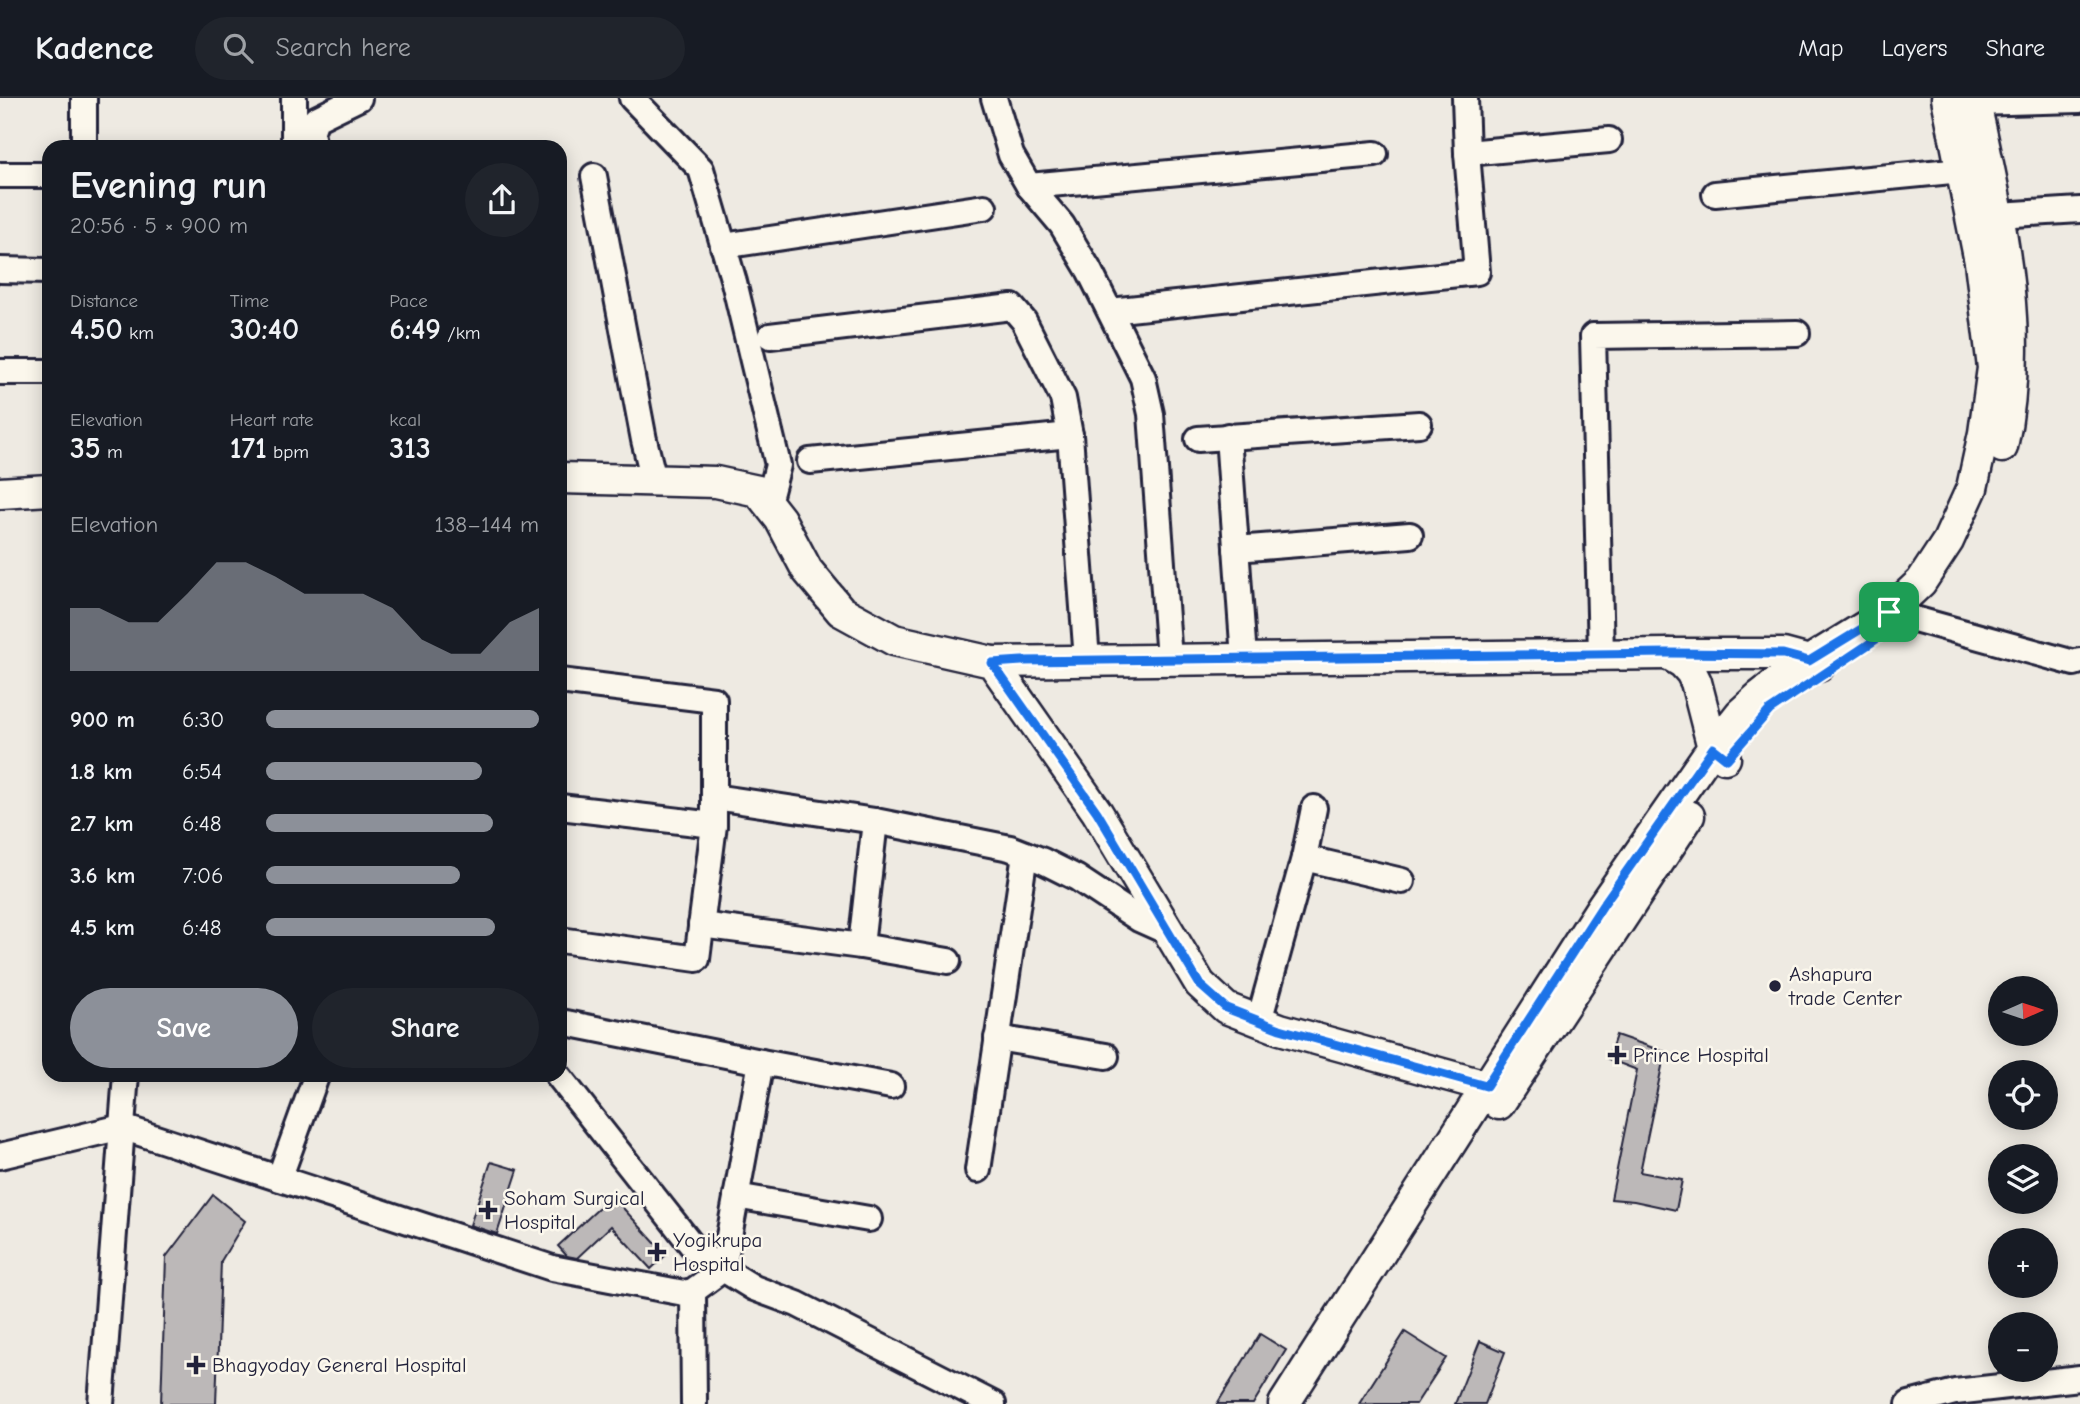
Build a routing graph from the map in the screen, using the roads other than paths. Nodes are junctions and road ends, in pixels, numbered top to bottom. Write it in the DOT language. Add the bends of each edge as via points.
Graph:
graph roads {
  1 [pos="84,98"];
  2 [pos="294,98"];
  3 [pos="359,98"];
  4 [pos="632,98"];
  5 [pos="994,98"];
  6 [pos="1465,98"];
  7 [pos="1965,100"];
  8 [pos="2080,100"];
  9 [pos="84,140"];
  10 [pos="294,140"];
  11 [pos="313,140"];
  12 [pos="1609,140"];
  13 [pos="1467,153"];
  14 [pos="1967,153"];
  15 [pos="1376,154"];
  16 [pos="0,175"];
  17 [pos="42,175"];
  18 [pos="594,176"];
  19 [pos="1029,186"];
  20 [pos="1716,194"];
  21 [pos="984,207"];
  22 [pos="2080,210"];
  23 [pos="1999,215"];
  24 [pos="723,246"];
  25 [pos="0,270"];
  26 [pos="42,271"];
  27 [pos="1110,311"];
  28 [pos="1797,333"];
  29 [pos="769,337"];
  30 [pos="0,372"];
  31 [pos="42,372"];
  32 [pos="1419,424"];
  33 [pos="1995,427"];
  34 [pos="1070,435"];
  35 [pos="1228,436"];
  36 [pos="1198,439"];
  37 [pos="810,461"];
  38 [pos="567,478"];
  39 [pos="654,480"];
  40 [pos="42,490"];
  41 [pos="0,493"];
  42 [pos="768,503"];
  43 [pos="1410,535"];
  44 [pos="1236,549"];
  45 [pos="1898,614"];
  46 [pos="1668,653"];
  47 [pos="1601,654"];
  48 [pos="1244,658"];
  49 [pos="1168,659"];
  50 [pos="1087,660"];
  51 [pos="2080,661"];
  52 [pos="992,663"];
  53 [pos="1819,666"];
  54 [pos="567,682"];
  55 [pos="1720,754"];
  56 [pos="713,797"];
  57 [pos="567,808"];
  58 [pos="1314,808"];
  59 [pos="874,821"];
  60 [pos="714,825"];
  61 [pos="1025,854"];
  62 [pos="1304,858"];
  63 [pos="1402,881"];
  64 [pos="701,925"];
  65 [pos="1168,932"];
  66 [pos="567,941"];
  67 [pos="861,946"];
  68 [pos="948,961"];
  69 [pos="1259,1021"];
  70 [pos="567,1023"];
  71 [pos="997,1038"];
  72 [pos="1106,1056"];
  73 [pos="761,1062"];
  74 [pos="125,1082"];
  75 [pos="314,1082"];
  76 [pos="563,1082"];
  77 [pos="891,1086"];
  78 [pos="1495,1091"];
  79 [pos="122,1127"];
  80 [pos="0,1156"];
  81 [pos="978,1170"];
  82 [pos="279,1179"];
  83 [pos="736,1196"];
  84 [pos="869,1219"];
  85 [pos="723,1269"];
  86 [pos="693,1291"];
  87 [pos="2080,1378"];
  88 [pos="100,1404"];
  89 [pos="694,1404"];
  90 [pos="993,1404"];
  91 [pos="1284,1404"];
  92 [pos="1308,1404"];
  93 [pos="1909,1404"];
  1 -- 9 [label="street"];
  2 -- 10 [label="street"];
  3 -- 11 [label="street" via="316,119"];
  4 -- 24 [label="street" via="701,169"];
  5 -- 19 [label="street" via="1011,155"];
  6 -- 13 [label="street"];
  7 -- 8 [label="street"];
  7 -- 14 [label="main road"];
  12 -- 13 [label="street"];
  13 -- 27 [label="street" via="1477,272"];
  14 -- 20 [label="street"];
  14 -- 23 [label="main road"];
  14 -- 33 [label="main road" via="1993,368"];
  15 -- 19 [label="street"];
  16 -- 17 [label="street"];
  18 -- 39 [label="street"];
  19 -- 27 [label="street" via="1068,234"];
  21 -- 24 [label="street"];
  22 -- 23 [label="street"];
  23 -- 33 [label="main road" via="2008,281 2012,386"];
  24 -- 42 [label="street" via="778,465"];
  25 -- 26 [label="street"];
  27 -- 49 [label="street" via="1143,378 1151,414"];
  28 -- 47 [label="street" via="1593,336"];
  29 -- 34 [label="street" via="1012,307 1028,328 1063,398"];
  30 -- 31 [label="street"];
  32 -- 35 [label="street"];
  33 -- 45 [label="main road" via="1948,541"];
  34 -- 37 [label="street"];
  34 -- 50 [label="street"];
  35 -- 36 [label="street"];
  35 -- 44 [label="street"];
  38 -- 39 [label="main road"];
  39 -- 42 [label="main road" via="716,482 758,491"];
  40 -- 41 [label="main road"];
  42 -- 52 [label="main road" via="807,570 841,611 894,639"];
  43 -- 44 [label="street"];
  44 -- 48 [label="street"];
  45 -- 51 [label="street"];
  45 -- 53 [label="main road"];
  46 -- 47 [label="main road"];
  46 -- 53 [label="main road" via="1783,654"];
  46 -- 55 [label="main road" via="1691,671"];
  47 -- 48 [label="main road"];
  48 -- 49 [label="main road"];
  49 -- 50 [label="main road"];
  50 -- 52 [label="main road"];
  52 -- 65 [label="main road" via="1097,812"];
  53 -- 55 [label="main road" via="1788,674 1760,696 1740,714"];
  54 -- 56 [label="street" via="713,700"];
  55 -- 78 [label="main road" via="1603,905"];
  56 -- 59 [label="street"];
  56 -- 60 [label="street"];
  57 -- 60 [label="street"];
  58 -- 62 [label="street"];
  59 -- 61 [label="street"];
  59 -- 67 [label="street"];
  60 -- 64 [label="street"];
  61 -- 65 [label="street" via="1077,878 1139,919"];
  61 -- 71 [label="street"];
  62 -- 63 [label="street"];
  62 -- 69 [label="street"];
  64 -- 66 [label="street" via="697,959"];
  64 -- 67 [label="street"];
  65 -- 69 [label="main road" via="1200,985 1226,1008"];
  67 -- 68 [label="street"];
  69 -- 78 [label="main road"];
  70 -- 73 [label="street"];
  71 -- 72 [label="street"];
  71 -- 81 [label="street"];
  73 -- 77 [label="street"];
  73 -- 83 [label="street"];
  74 -- 79 [label="street"];
  75 -- 82 [label="street"];
  76 -- 85 [label="street" via="698,1253"];
  78 -- 91 [label="main road"];
  78 -- 92 [label="main road"];
  79 -- 80 [label="street"];
  79 -- 82 [label="street"];
  79 -- 88 [label="street"];
  82 -- 86 [label="street" via="552,1268"];
  83 -- 84 [label="street"];
  83 -- 85 [label="street"];
  85 -- 86 [label="street"];
  85 -- 90 [label="street"];
  86 -- 89 [label="street"];
  87 -- 93 [label="street" via="1955,1392"];
}
